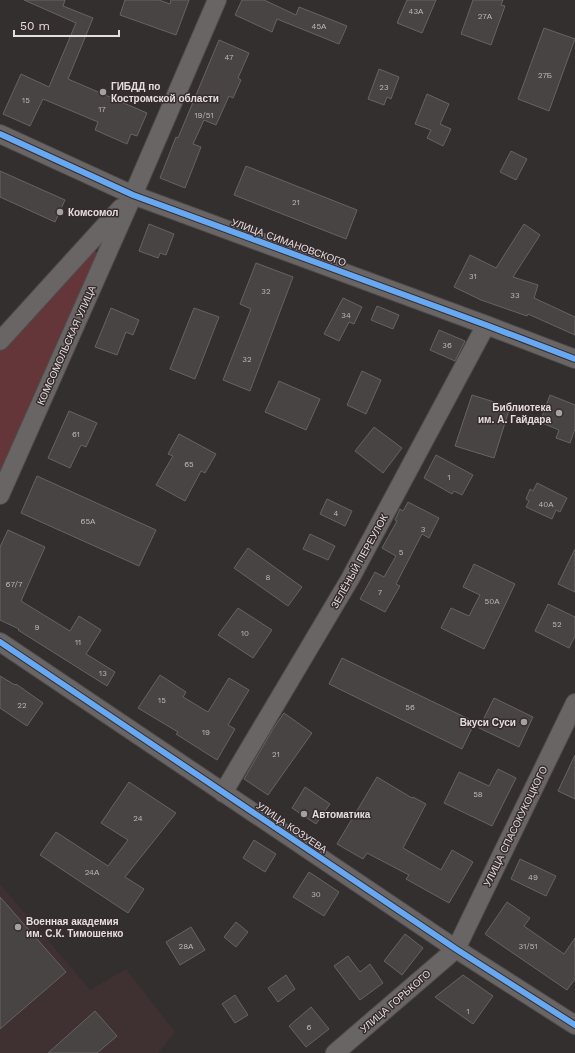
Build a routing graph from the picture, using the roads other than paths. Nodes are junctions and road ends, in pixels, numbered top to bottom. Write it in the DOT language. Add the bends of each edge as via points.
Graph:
graph roads {
  1 [pos="217,0"];
  2 [pos="0,134"];
  3 [pos="133,195"];
  4 [pos="486,325"];
  5 [pos="0,341"];
  6 [pos="575,359"];
  7 [pos="0,495"];
  8 [pos="0,642"];
  9 [pos="575,703"];
  10 [pos="223,793"];
  11 [pos="456,949"];
  12 [pos="575,1025"];
  13 [pos="338,1052"];
  1 -- 3 [label="street, КОМСОМОЛЬСКАЯ УЛИЦА"];
  2 -- 3 [label="street, УЛИЦА СИМАНОВСКОГО"];
  3 -- 4 [label="street, УЛИЦА СИМАНОВСКОГО"];
  3 -- 5 [label="street, КОМСОМОЛЬСКАЯ УЛИЦА"];
  3 -- 7 [label="street, КОМСОМОЛЬСКАЯ УЛИЦА"];
  4 -- 6 [label="street, УЛИЦА СИМАНОВСКОГО"];
  4 -- 10 [label="street, ЗЕЛЁНЫЙ ПЕРЕУЛОК" via="350,579"];
  8 -- 10 [label="street, УЛИЦА КОЗУЕВА"];
  9 -- 11 [label="street, УЛИЦА СПАСОКУКОЦКОГО"];
  10 -- 11 [label="street, УЛИЦА КОЗУЕВА"];
  11 -- 12 [label="street, УЛИЦА КОЗУЕВА"];
  11 -- 13 [label="street, УЛИЦА ГОРЬКОГО"];
}
